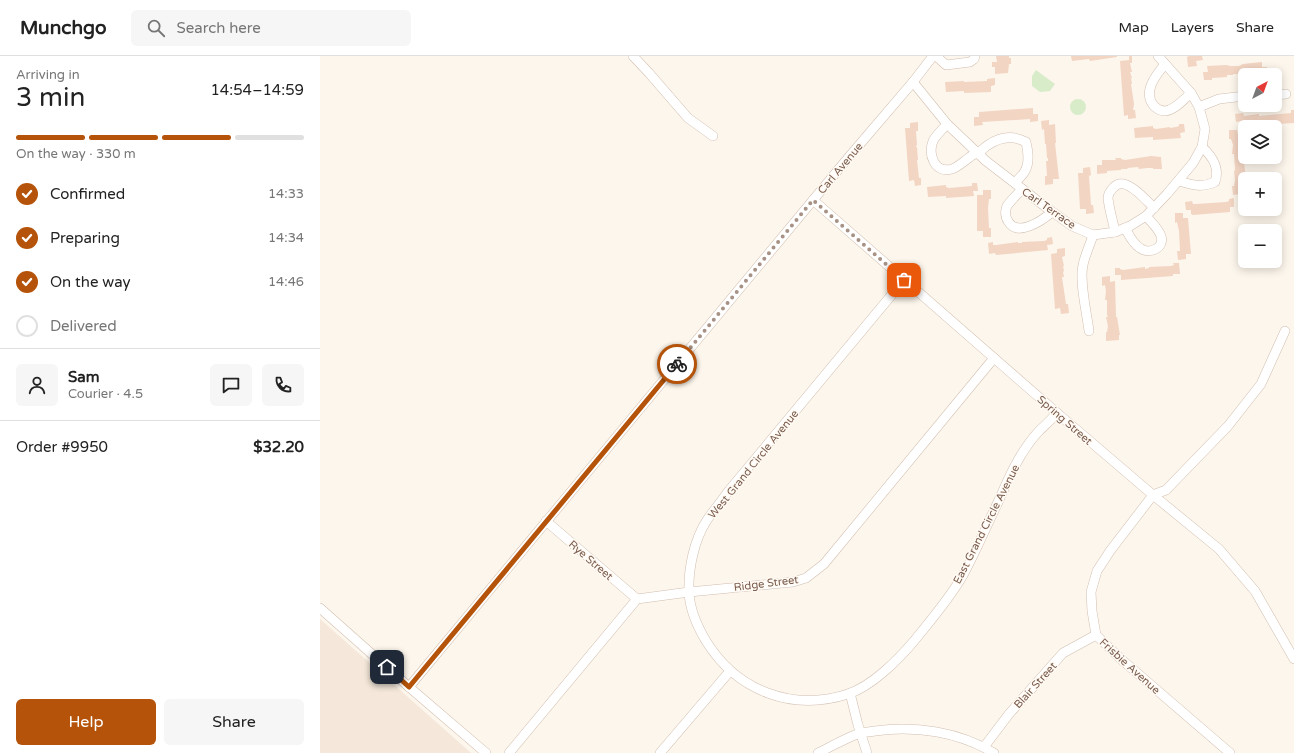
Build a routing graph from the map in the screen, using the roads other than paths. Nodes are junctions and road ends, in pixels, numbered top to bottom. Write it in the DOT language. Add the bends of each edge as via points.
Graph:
graph roads {
  1 [pos="633,56"];
  2 [pos="934,56"];
  3 [pos="976,56"];
  4 [pos="1162,59"];
  5 [pos="913,82"];
  6 [pos="1191,93"];
  7 [pos="1282,94"];
  8 [pos="1286,94"];
  9 [pos="1238,97"];
  10 [pos="1199,107"];
  11 [pos="947,124"];
  12 [pos="713,136"];
  13 [pos="1202,147"];
  14 [pos="978,153"];
  15 [pos="1179,181"];
  16 [pos="1018,186"];
  17 [pos="813,200"];
  18 [pos="1154,208"];
  19 [pos="1052,212"];
  20 [pos="1146,216"];
  21 [pos="1125,228"];
  22 [pos="1115,232"];
  23 [pos="1093,235"];
  24 [pos="904,280"];
  25 [pos="1089,331"];
  26 [pos="1285,331"];
  27 [pos="994,358"];
  28 [pos="1057,413"];
  29 [pos="1153,495"];
  30 [pos="546,521"];
  31 [pos="689,592"];
  32 [pos="637,599"];
  33 [pos="320,608"];
  34 [pos="1096,635"];
  35 [pos="1294,659"];
  36 [pos="730,671"];
  37 [pos="409,687"];
  38 [pos="850,693"];
  39 [pos="861,733"];
  40 [pos="984,747"];
  41 [pos="486,753"];
  42 [pos="509,753"];
  43 [pos="660,753"];
  44 [pos="818,753"];
  45 [pos="867,753"];
  46 [pos="994,753"];
  47 [pos="1230,753"];
  1 -- 12 [label="street" via="688,118"];
  2 -- 3 [label="street" via="946,65 970,62"];
  2 -- 5 [label="street, Carl Avenue"];
  4 -- 6 [label="street"];
  4 -- 6 [label="street" via="1149,93 1153,105 1165,111"];
  5 -- 11 [label="street, Carl Terrace"];
  5 -- 17 [label="street, Carl Avenue"];
  6 -- 10 [label="street"];
  7 -- 8 [label="street"];
  9 -- 10 [label="street" via="1219,99"];
  10 -- 13 [label="street" via="1205,130"];
  11 -- 14 [label="street, Carl Terrace"];
  11 -- 14 [label="street" via="933,139 931,148 934,164 944,170 952,169"];
  13 -- 15 [label="street"];
  13 -- 15 [label="street" via="1214,160 1216,182 1198,186"];
  14 -- 16 [label="street, Carl Terrace"];
  14 -- 16 [label="street" via="998,140 1011,137 1026,142 1028,157"];
  15 -- 18 [label="street"];
  16 -- 19 [label="street, Carl Terrace"];
  16 -- 19 [label="street" via="1007,206 1006,219 1010,224 1016,227 1029,226 1040,222"];
  17 -- 24 [label="street, Spring Street"];
  17 -- 30 [label="street, Carl Avenue"];
  18 -- 20 [label="street"];
  18 -- 22 [label="street" via="1127,185 1116,185 1108,197"];
  19 -- 23 [label="street, Carl Terrace" via="1072,226"];
  20 -- 21 [label="street"];
  20 -- 21 [label="street" via="1162,237 1162,244 1154,250 1141,249"];
  21 -- 22 [label="street"];
  22 -- 23 [label="street"];
  23 -- 25 [label="street" via="1082,270"];
  24 -- 27 [label="street, Spring Street"];
  24 -- 31 [label="street, West Grand Circle Avenue" via="706,521 692,558"];
  26 -- 29 [label="street" via="1261,384 1228,426 1166,490"];
  27 -- 28 [label="street, Spring Street"];
  27 -- 31 [label="street, Ridge Street" via="824,564 806,578 793,582"];
  28 -- 29 [label="street, Spring Street"];
  28 -- 38 [label="street, East Grand Circle Avenue" via="1037,433 1011,472 962,576 937,612 901,656 875,679"];
  29 -- 34 [label="street, Frisbie Avenue" via="1097,571 1091,592"];
  29 -- 35 [label="street, Spring Street" via="1219,549 1250,585"];
  30 -- 32 [label="street, Rye Street"];
  30 -- 37 [label="street, Carl Avenue"];
  31 -- 32 [label="street, Ridge Street"];
  31 -- 36 [label="street, West Grand Circle Avenue" via="692,609 701,632 714,653"];
  32 -- 42 [label="street"];
  33 -- 37 [label="street"];
  34 -- 40 [label="street, Blair Street" via="1063,653 1009,714"];
  34 -- 47 [label="street, Frisbie Avenue" via="1128,666"];
  36 -- 38 [label="street, East Grand Circle Avenue" via="757,689 780,698 828,699"];
  36 -- 43 [label="street"];
  37 -- 41 [label="street"];
  38 -- 39 [label="street"];
  39 -- 40 [label="street" via="909,728 935,731"];
  39 -- 44 [label="street"];
  39 -- 45 [label="street"];
  40 -- 46 [label="street"];
}
